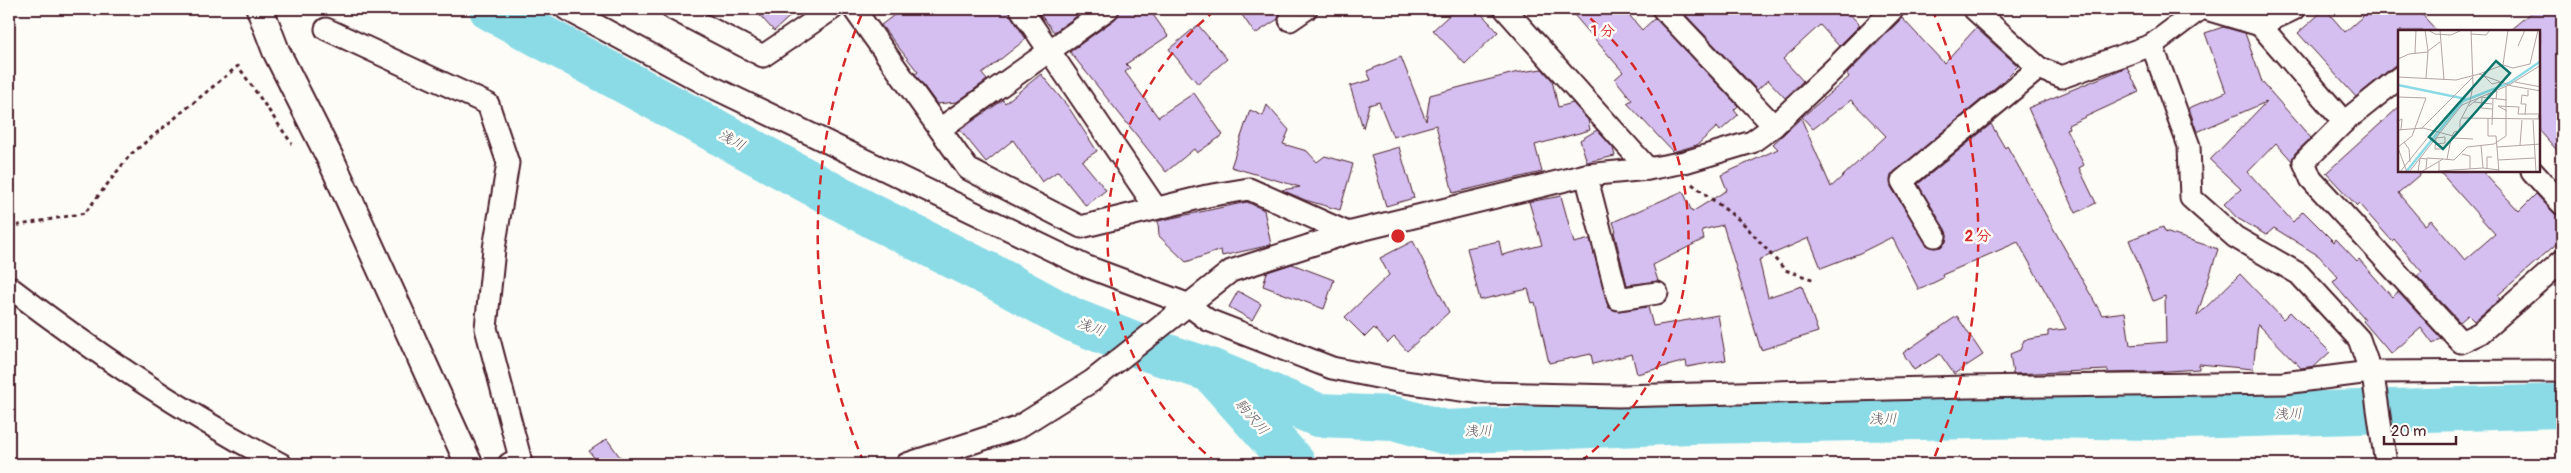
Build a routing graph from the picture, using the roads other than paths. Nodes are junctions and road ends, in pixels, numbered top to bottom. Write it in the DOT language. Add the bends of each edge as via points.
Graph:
graph roads {
  1 [pos="260,9"];
  2 [pos="566,9"];
  3 [pos="673,9"];
  4 [pos="832,9"];
  5 [pos="854,9"];
  6 [pos="1021,9"];
  7 [pos="1108,9"];
  8 [pos="1504,9"];
  9 [pos="1663,9"];
  10 [pos="1892,9"];
  11 [pos="1974,9"];
  12 [pos="2200,9"];
  13 [pos="2206,9"];
  14 [pos="2294,9"];
  15 [pos="2260,25"];
  16 [pos="326,29"];
  17 [pos="2152,45"];
  18 [pos="1050,51"];
  19 [pos="2039,68"];
  20 [pos="2398,79"];
  21 [pos="2344,122"];
  22 [pos="1774,126"];
  23 [pos="940,129"];
  24 [pos="1648,169"];
  25 [pos="2533,172"];
  26 [pos="1586,175"];
  27 [pos="2562,204"];
  28 [pos="1156,208"];
  29 [pos="1348,233"];
  30 [pos="1935,236"];
  31 [pos="2562,261"];
  32 [pos="9,288"];
  33 [pos="1657,293"];
  34 [pos="1187,304"];
  35 [pos="2562,371"];
  36 [pos="2372,377"];
  37 [pos="281,464"];
  38 [pos="470,464"];
  39 [pos="509,464"];
  40 [pos="907,464"];
  41 [pos="2386,464"];
  1 -- 38 [label="street" via="276,51 332,162"];
  2 -- 34 [label="street" via="704,83 1085,266"];
  3 -- 4 [label="street" via="763,56"];
  5 -- 23 [label="street"];
  6 -- 18 [label="street"];
  7 -- 18 [label="street"];
  8 -- 24 [label="street"];
  9 -- 22 [label="street"];
  10 -- 22 [label="street"];
  11 -- 19 [label="street"];
  12 -- 17 [label="street"];
  13 -- 15 [label="street"];
  14 -- 15 [label="street"];
  15 -- 21 [label="street"];
  16 -- 39 [label="street" via="488,104 508,163 494,249 486,328 520,458"];
  17 -- 19 [label="street" via="2062,77"];
  17 -- 36 [label="street" via="2189,146 2191,198 2235,236 2299,274 2359,339"];
  18 -- 23 [label="street"];
  18 -- 28 [label="street"];
  19 -- 30 [label="street" via="1902,181"];
  20 -- 21 [label="street"];
  21 -- 31 [label="street" via="2304,162 2312,179 2461,342 2480,333"];
  22 -- 24 [label="street" via="1752,142 1685,162"];
  23 -- 28 [label="street" via="968,169 1080,227"];
  24 -- 26 [label="street"];
  25 -- 27 [label="street"];
  26 -- 29 [label="street"];
  26 -- 33 [label="street" via="1618,298"];
  28 -- 29 [label="street" via="1250,189"];
  29 -- 34 [label="street" via="1231,271"];
  32 -- 37 [label="street" via="54,322 219,432"];
  34 -- 36 [label="street" via="1208,320 1332,368 1483,393 1618,396 2284,383"];
  34 -- 40 [label="street" via="1092,381 1017,428"];
  35 -- 36 [label="street"];
  36 -- 41 [label="street"];
}
